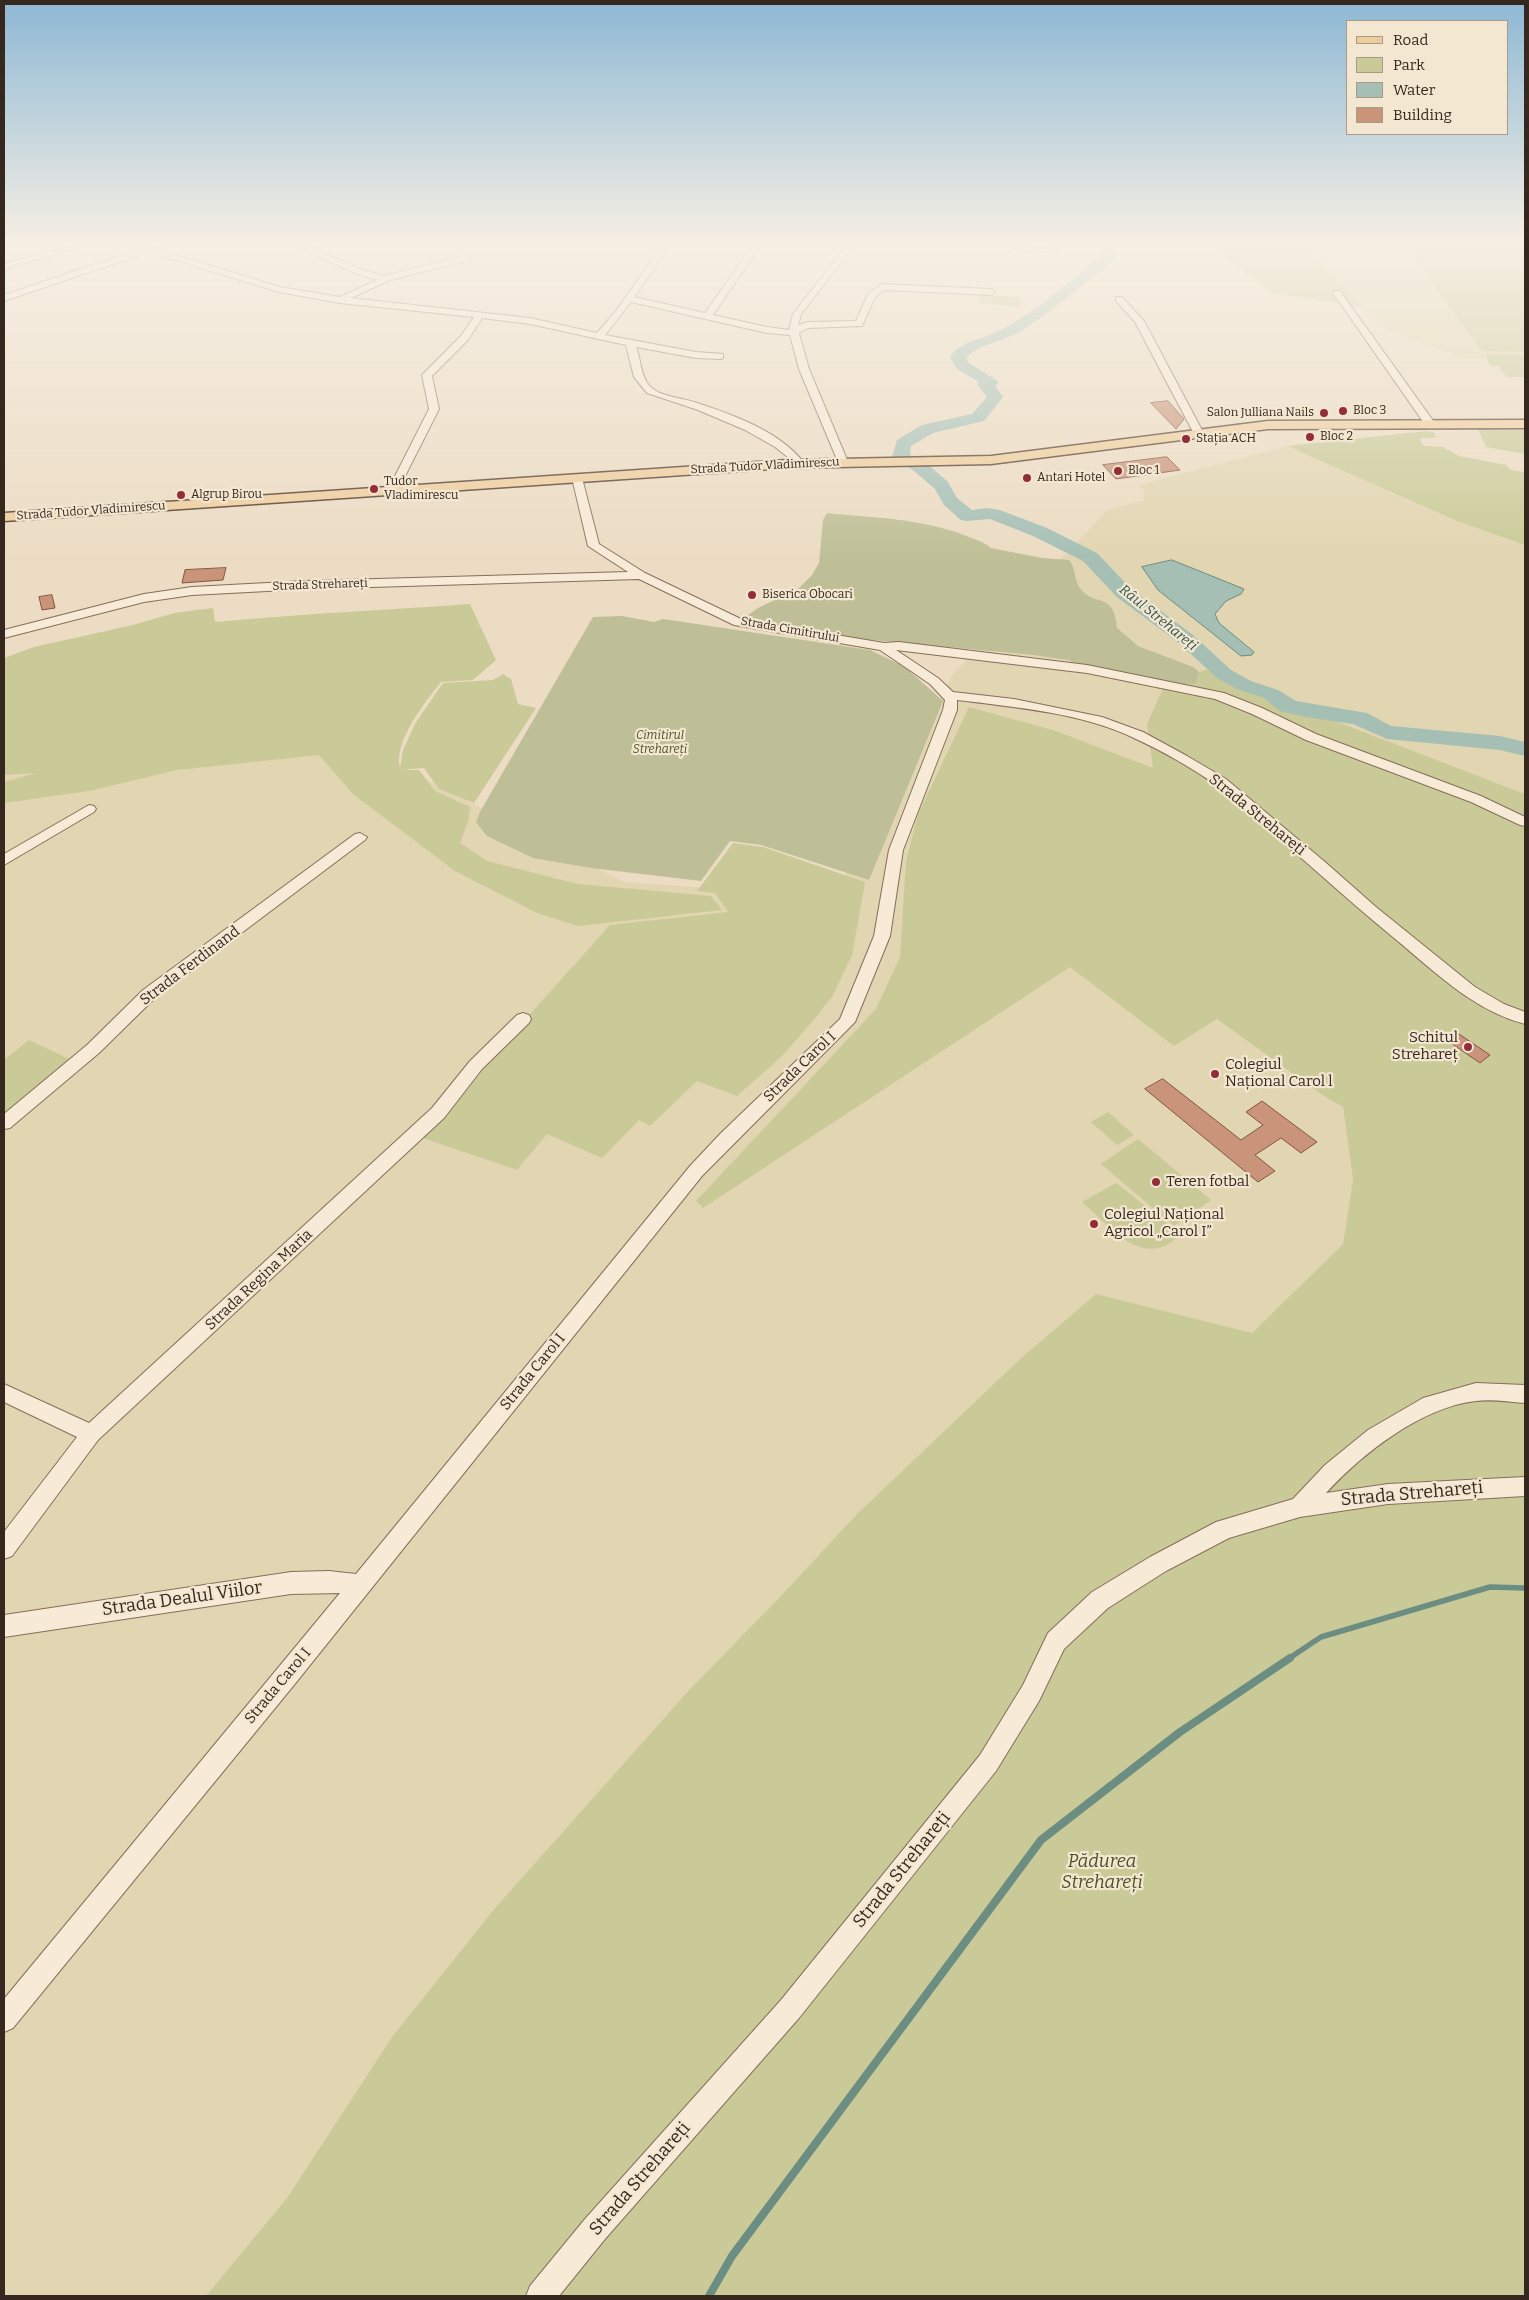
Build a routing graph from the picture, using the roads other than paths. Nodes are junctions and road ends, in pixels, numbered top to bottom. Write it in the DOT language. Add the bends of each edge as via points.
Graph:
graph roads {
  1 [pos="453,349"];
  2 [pos="632,349"];
  3 [pos="667,349"];
  4 [pos="685,349"];
  5 [pos="799,349"];
  6 [pos="1154,349"];
  7 [pos="1377,349"];
  8 [pos="682,352"];
  9 [pos="720,356"];
  10 [pos="1430,424"];
  11 [pos="1525,424"];
  12 [pos="1198,432"];
  13 [pos="843,462"];
  14 [pos="799,463"];
  15 [pos="577,478"];
  16 [pos="393,490"];
  17 [pos="4,517"];
  18 [pos="594,546"];
  19 [pos="641,575"];
  20 [pos="586,576"];
  21 [pos="4,634"];
  22 [pos="884,647"];
  23 [pos="949,695"];
  24 [pos="89,808"];
  25 [pos="1525,822"];
  26 [pos="360,837"];
  27 [pos="4,860"];
  28 [pos="1525,1018"];
  29 [pos="523,1019"];
  30 [pos="4,1123"];
  31 [pos="4,1393"];
  32 [pos="1525,1394"];
  33 [pos="91,1434"];
  34 [pos="1525,1487"];
  35 [pos="1300,1507"];
  36 [pos="4,1548"];
  37 [pos="360,1585"];
  38 [pos="4,1626"];
  39 [pos="4,2019"];
  40 [pos="540,2296"];
  1 -- 16 [label="street" via="427,375 434,408"];
  2 -- 14 [label="street" via="638,378 649,391 760,434 788,451"];
  3 -- 8 [label="street"];
  4 -- 8 [label="street"];
  5 -- 13 [label="street"];
  6 -- 12 [label="street"];
  7 -- 10 [label="street"];
  8 -- 9 [label="street"];
  10 -- 11 [label="main road, Strada Tudor Vladimirescu"];
  10 -- 12 [label="main road, Strada Tudor Vladimirescu" via="1268,425"];
  12 -- 13 [label="main road, Strada Tudor Vladimirescu" via="1034,456"];
  13 -- 14 [label="main road, Strada Tudor Vladimirescu"];
  14 -- 15 [label="main road, Strada Tudor Vladimirescu"];
  15 -- 16 [label="main road, Strada Tudor Vladimirescu"];
  15 -- 18 [label="street"];
  16 -- 17 [label="main road, Strada Tudor Vladimirescu"];
  18 -- 19 [label="street, Strada Cimitirului"];
  18 -- 20 [label="street"];
  19 -- 20 [label="street, Strada Strehareți"];
  19 -- 22 [label="street, Strada Cimitirului" via="708,609 749,625"];
  20 -- 21 [label="street, Strada Strehareți" via="192,591 144,598"];
  22 -- 23 [label="street, Strada Cimitirului"];
  22 -- 25 [label="street" via="986,655 1087,669 1219,696 1311,737 1420,776"];
  23 -- 28 [label="street, Strada Strehareți" via="1014,703 1096,720 1138,735 1182,759 1221,782 1469,991 1498,1008"];
  23 -- 37 [label="street, Strada Carol I" via="950,710 896,850 882,936 847,1022 696,1172"];
  24 -- 27 [label="street"];
  26 -- 30 [label="street, Strada Ferdinand" via="149,994 93,1048"];
  29 -- 33 [label="street, Strada Regina Maria" via="476,1065 438,1113"];
  31 -- 33 [label="street"];
  32 -- 35 [label="street, Strada Strehareți" via="1476,1392 1430,1404 1375,1436 1332,1472"];
  33 -- 36 [label="street, Strada Regina Maria"];
  34 -- 35 [label="street, Strada Strehareți" via="1388,1494"];
  35 -- 40 [label="street, Strada Strehareți" via="1224,1529 1158,1564 1100,1600 1056,1641 1031,1693 988,1763 790,2009"];
  37 -- 38 [label="street, Strada Dealul Viilor" via="329,1581 291,1583"];
  37 -- 39 [label="street, Strada Carol I"];
}
